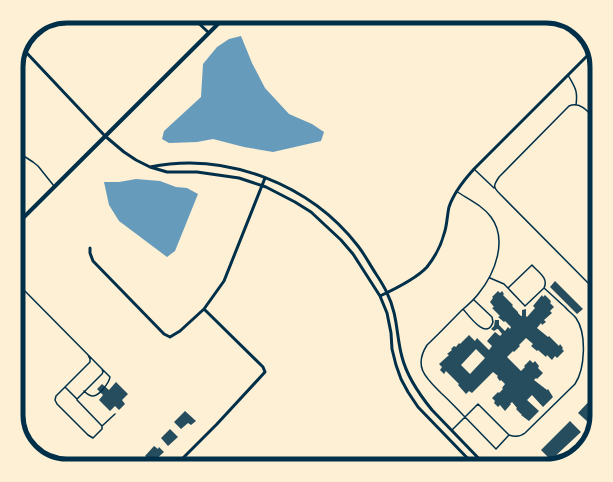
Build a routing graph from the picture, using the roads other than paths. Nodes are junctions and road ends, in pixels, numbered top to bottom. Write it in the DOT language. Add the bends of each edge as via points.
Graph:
graph roads {
  1 [pos="198,23"];
  2 [pos="219,23"];
  3 [pos="209,33"];
  4 [pos="25,51"];
  5 [pos="588,54"];
  6 [pos="568,75"];
  7 [pos="576,105"];
  8 [pos="590,114"];
  9 [pos="105,136"];
  10 [pos="23,156"];
  11 [pos="150,167"];
  12 [pos="474,169"];
  13 [pos="265,178"];
  14 [pos="55,186"];
  15 [pos="262,186"];
  16 [pos="495,188"];
  17 [pos="456,191"];
  18 [pos="23,218"];
  19 [pos="90,248"];
  20 [pos="489,277"];
  21 [pos="590,285"];
  22 [pos="508,288"];
  23 [pos="544,288"];
  24 [pos="23,289"];
  25 [pos="387,292"];
  26 [pos="380,296"];
  27 [pos="474,300"];
  28 [pos="204,309"];
  29 [pos="463,309"];
  30 [pos="88,355"];
  31 [pos="102,369"];
  32 [pos="65,387"];
  33 [pos="84,391"];
  34 [pos="77,399"];
  35 [pos="115,414"];
  36 [pos="465,417"];
  37 [pos="102,426"];
  38 [pos="452,430"];
  39 [pos="509,435"];
  40 [pos="182,459"];
  41 [pos="468,459"];
  42 [pos="479,459"];
  1 -- 3 [label="street"];
  2 -- 3 [label="main road"];
  3 -- 9 [label="main road"];
  4 -- 9 [label="street"];
  5 -- 6 [label="street"];
  6 -- 7 [label="lane" via="577,94"];
  6 -- 12 [label="street"];
  7 -- 8 [label="lane" via="582,106"];
  7 -- 16 [label="lane" via="568,106 538,136 499,177"];
  9 -- 11 [label="street" via="124,152"];
  9 -- 14 [label="main road"];
  10 -- 14 [label="lane" via="38,166"];
  11 -- 13 [label="street" via="173,163 210,164 242,170"];
  11 -- 15 [label="street" via="167,172 197,172 239,178"];
  12 -- 16 [label="lane"];
  12 -- 17 [label="street"];
  13 -- 15 [label="street"];
  13 -- 25 [label="street" via="308,200 334,221 366,258"];
  14 -- 18 [label="main road"];
  15 -- 26 [label="street" via="312,212 353,254"];
  15 -- 28 [label="street" via="224,281"];
  16 -- 21 [label="lane"];
  17 -- 20 [label="lane" via="484,209 495,224 499,246"];
  17 -- 25 [label="street" via="449,207 440,246 432,260 415,276"];
  19 -- 28 [label="street" via="93,261 164,334 170,337 180,331"];
  20 -- 22 [label="lane"];
  20 -- 27 [label="lane"];
  22 -- 23 [label="lane" via="526,306"];
  22 -- 23 [label="lane" via="532,265 545,279"];
  23 -- 39 [label="lane" via="576,318 584,353 582,366 575,384 530,429 517,437"];
  24 -- 30 [label="lane"];
  25 -- 26 [label="street"];
  25 -- 38 [label="street" via="396,317 402,358 408,375 432,410"];
  26 -- 41 [label="street" via="387,313 396,365 408,392 418,407"];
  27 -- 29 [label="lane"];
  27 -- 29 [label="lane" via="492,317 493,324 490,328 482,328"];
  28 -- 40 [label="street" via="263,367 265,372"];
  29 -- 36 [label="lane" via="427,345 421,362 425,376"];
  30 -- 31 [label="lane"];
  30 -- 32 [label="lane" via="90,362"];
  31 -- 33 [label="lane" via="102,374"];
  31 -- 33 [label="lane" via="110,377 109,383 95,396"];
  32 -- 34 [label="lane"];
  32 -- 37 [label="lane" via="56,396 57,404 91,438 102,429"];
  33 -- 34 [label="lane"];
  34 -- 37 [label="lane"];
  35 -- 37 [label="lane"];
  36 -- 38 [label="lane"];
  36 -- 39 [label="lane" via="478,404"];
  36 -- 39 [label="lane" via="496,449"];
  38 -- 42 [label="street"];
}
